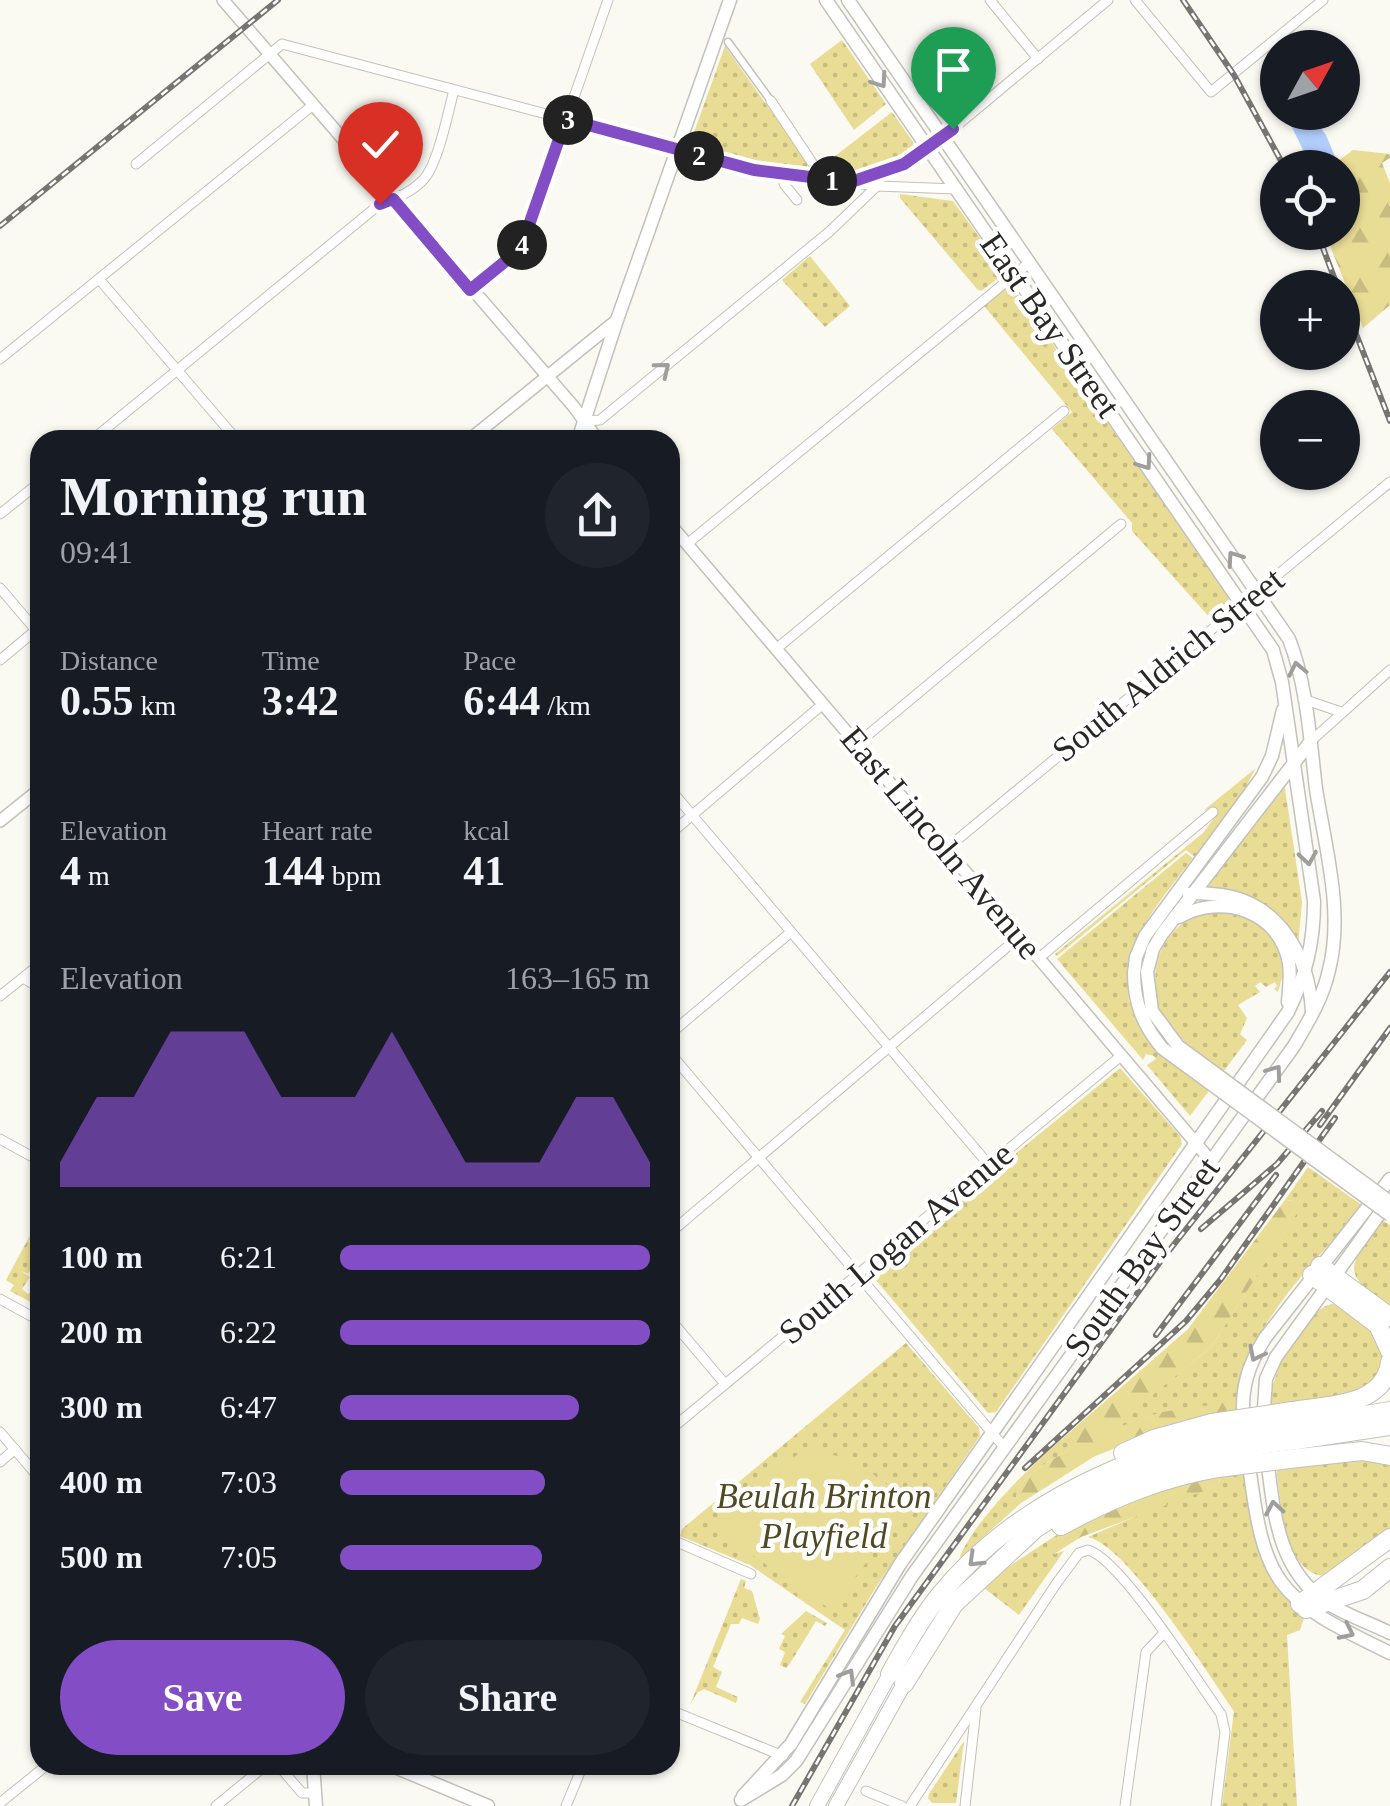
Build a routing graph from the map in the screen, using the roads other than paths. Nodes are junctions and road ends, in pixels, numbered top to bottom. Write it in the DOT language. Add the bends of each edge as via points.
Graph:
graph roads {
  1 [pos="223,0"];
  2 [pos="608,0"];
  3 [pos="730,0"];
  4 [pos="826,0"];
  5 [pos="848,0"];
  6 [pos="990,0"];
  7 [pos="1108,0"];
  8 [pos="1135,0"];
  9 [pos="1323,0"];
  10 [pos="728,42"];
  11 [pos="270,54"];
  12 [pos="1038,58"];
  13 [pos="454,90"];
  14 [pos="771,101"];
  15 [pos="313,105"];
  16 [pos="566,119"];
  17 [pos="943,137"];
  18 [pos="927,147"];
  19 [pos="677,149"];
  20 [pos="136,164"];
  21 [pos="786,174"];
  22 [pos="814,178"];
  23 [pos="971,179"];
  24 [pos="851,182"];
  25 [pos="877,186"];
  26 [pos="956,189"];
  27 [pos="393,199"];
  28 [pos="798,200"];
  29 [pos="1029,263"];
  30 [pos="1014,274"];
  31 [pos="99,279"];
  32 [pos="470,290"];
  33 [pos="617,320"];
  34 [pos="0,359"];
  35 [pos="177,370"];
  36 [pos="547,377"];
  37 [pos="1064,410"];
  38 [pos="584,421"];
  39 [pos="104,430"];
  40 [pos="228,430"];
  41 [pos="482,430"];
  42 [pos="581,430"];
  43 [pos="591,430"];
  44 [pos="1390,482"];
  45 [pos="30,490"];
  46 [pos="0,514"];
  47 [pos="1121,524"];
  48 [pos="680,536"];
  49 [pos="686,544"];
  50 [pos="0,588"];
  51 [pos="1257,592"];
  52 [pos="1243,604"];
  53 [pos="30,623"];
  54 [pos="30,638"];
  55 [pos="1289,639"];
  56 [pos="776,648"];
  57 [pos="1273,650"];
  58 [pos="0,660"];
  59 [pos="1390,670"];
  60 [pos="1303,700"];
  61 [pos="1285,702"];
  62 [pos="823,704"];
  63 [pos="1341,712"];
  64 [pos="1310,741"];
  65 [pos="857,744"];
  66 [pos="1293,762"];
  67 [pos="30,797"];
  68 [pos="680,801"];
  69 [pos="1213,812"];
  70 [pos="692,816"];
  71 [pos="0,822"];
  72 [pos="680,826"];
  73 [pos="946,849"];
  74 [pos="1194,892"];
  75 [pos="1172,899"];
  76 [pos="1169,925"];
  77 [pos="791,932"];
  78 [pos="1020,936"];
  79 [pos="1039,958"];
  80 [pos="30,972"];
  81 [pos="1305,972"];
  82 [pos="1140,973"];
  83 [pos="22,978"];
  84 [pos="30,982"];
  85 [pos="0,996"];
  86 [pos="1288,1012"];
  87 [pos="1312,1015"];
  88 [pos="680,1026"];
  89 [pos="889,1047"];
  90 [pos="1122,1055"];
  91 [pos="680,1065"];
  92 [pos="0,1139"];
  93 [pos="1194,1141"];
  94 [pos="30,1156"];
  95 [pos="759,1158"];
  96 [pos="1212,1161"];
  97 [pos="989,1165"];
  98 [pos="1390,1179"];
  99 [pos="1389,1204"];
  100 [pos="680,1225"];
  101 [pos="858,1275"];
  102 [pos="1324,1276"];
  103 [pos="0,1299"];
  104 [pos="30,1316"];
  105 [pos="1390,1317"];
  106 [pos="680,1331"];
  107 [pos="1390,1351"];
  108 [pos="1390,1362"];
  109 [pos="725,1384"];
  110 [pos="1390,1411"];
  111 [pos="680,1422"];
  112 [pos="1390,1426"];
  113 [pos="0,1432"];
  114 [pos="992,1432"];
  115 [pos="1295,1434"];
  116 [pos="1215,1445"];
  117 [pos="1004,1447"];
  118 [pos="15,1450"];
  119 [pos="1390,1456"];
  120 [pos="0,1462"];
  121 [pos="30,1467"];
  122 [pos="951,1490"];
  123 [pos="966,1501"];
  124 [pos="1390,1538"];
  125 [pos="680,1543"];
  126 [pos="1390,1568"];
  127 [pos="751,1574"];
  128 [pos="1313,1602"];
  129 [pos="1164,1633"];
  130 [pos="1390,1633"];
  131 [pos="855,1634"];
  132 [pos="868,1642"];
  133 [pos="1390,1652"];
  134 [pos="897,1679"];
  135 [pos="977,1704"];
  136 [pos="680,1714"];
  137 [pos="780,1755"];
  138 [pos="796,1762"];
  139 [pos="34,1775"];
  140 [pos="254,1775"];
  141 [pos="287,1775"];
  142 [pos="414,1775"];
  143 [pos="579,1775"];
  144 [pos="866,1791"];
  145 [pos="315,1799"];
  146 [pos="0,1803"];
  147 [pos="738,1803"];
  148 [pos="216,1806"];
  149 [pos="488,1806"];
  150 [pos="566,1806"];
  151 [pos="817,1806"];
  152 [pos="836,1806"];
  153 [pos="902,1806"];
  154 [pos="910,1806"];
  155 [pos="965,1806"];
  156 [pos="1125,1806"];
  157 [pos="1216,1806"];
  1 -- 11 [label="street"];
  2 -- 16 [label="street"];
  3 -- 19 [label="main road"];
  4 -- 18 [label="main road, East Bay Street, one-way"];
  5 -- 17 [label="main road, East Bay Street"];
  6 -- 12 [label="street"];
  7 -- 12 [label="street"];
  8 -- 9 [label="street" via="1212,92"];
  10 -- 14 [label="street"];
  11 -- 13 [label="street" via="282,44"];
  11 -- 15 [label="street"];
  11 -- 20 [label="street"];
  12 -- 17 [label="street"];
  13 -- 16 [label="street"];
  13 -- 27 [label="street" via="429,172"];
  14 -- 22 [label="street" via="815,167"];
  15 -- 27 [label="street"];
  15 -- 31 [label="street"];
  16 -- 19 [label="street"];
  16 -- 32 [label="street" via="518,251"];
  17 -- 18 [label="street"];
  17 -- 23 [label="main road, East Bay Street"];
  18 -- 24 [label="street" via="904,164"];
  18 -- 26 [label="main road, East Bay Street"];
  19 -- 21 [label="street"];
  19 -- 33 [label="main road"];
  21 -- 22 [label="street"];
  21 -- 28 [label="street" via="784,184"];
  22 -- 24 [label="street"];
  23 -- 26 [label="main road"];
  23 -- 29 [label="main road, East Bay Street"];
  24 -- 25 [label="street"];
  25 -- 26 [label="street"];
  38 -- 25 [label="street, one-way" via="600,420"];
  26 -- 30 [label="main road, East Bay Street"];
  27 -- 32 [label="street"];
  27 -- 35 [label="street"];
  29 -- 30 [label="street"];
  51 -- 29 [label="main road, East Bay Street, one-way"];
  30 -- 49 [label="street"];
  30 -- 52 [label="main road, East Bay Street, one-way"];
  31 -- 34 [label="street"];
  31 -- 35 [label="street"];
  32 -- 36 [label="street"];
  33 -- 36 [label="street"];
  33 -- 38 [label="main road"];
  35 -- 39 [label="street"];
  35 -- 40 [label="street"];
  36 -- 38 [label="street"];
  36 -- 41 [label="street"];
  37 -- 56 [label="street"];
  38 -- 42 [label="main road"];
  38 -- 43 [label="street"];
  44 -- 51 [label="street, South Aldrich Street"];
  45 -- 46 [label="street"];
  47 -- 65 [label="street"];
  48 -- 49 [label="street, East Lincoln Avenue"];
  49 -- 56 [label="street, East Lincoln Avenue"];
  50 -- 53 [label="street"];
  51 -- 52 [label="street, South Aldrich Street"];
  51 -- 55 [label="main road, East Bay Street"];
  52 -- 57 [label="main road, East Bay Street"];
  52 -- 73 [label="street, South Aldrich Street"];
  54 -- 58 [label="street"];
  60 -- 55 [label="main road, South Bay Street, one-way"];
  56 -- 62 [label="street, East Lincoln Avenue"];
  57 -- 61 [label="main road, South Bay Street"];
  59 -- 63 [label="street"];
  60 -- 63 [label="street"];
  60 -- 64 [label="main road, South Bay Street"];
  61 -- 66 [label="main road, South Bay Street"];
  61 -- 75 [label="main road" via="1262,777"];
  62 -- 65 [label="street, East Lincoln Avenue"];
  62 -- 70 [label="street"];
  63 -- 64 [label="street"];
  64 -- 66 [label="main road"];
  64 -- 87 [label="main road, South Bay Street" via="1334,933 1330,971"];
  65 -- 73 [label="street, East Lincoln Avenue"];
  66 -- 74 [label="main road"];
  66 -- 81 [label="main road, South Bay Street, one-way" via="1314,901"];
  67 -- 71 [label="street"];
  68 -- 70 [label="street"];
  69 -- 79 [label="street"];
  70 -- 72 [label="street"];
  70 -- 77 [label="street"];
  73 -- 78 [label="street, East Lincoln Avenue"];
  74 -- 75 [label="main road"];
  74 -- 76 [label="main road"];
  74 -- 81 [label="main road" via="1236,897 1264,910 1287,933"];
  75 -- 82 [label="main road" via="1145,936 1136,957"];
  76 -- 82 [label="main road"];
  76 -- 86 [label="main road" via="1219,905 1262,919 1286,952"];
  77 -- 88 [label="street"];
  77 -- 89 [label="street"];
  78 -- 79 [label="street, East Lincoln Avenue"];
  78 -- 89 [label="street"];
  79 -- 90 [label="street, East Lincoln Avenue"];
  80 -- 83 [label="street"];
  81 -- 86 [label="main road, South Bay Street"];
  81 -- 87 [label="main road"];
  82 -- 99 [label="main road, bridge" via="1136,999 1162,1048"];
  83 -- 84 [label="street"];
  83 -- 85 [label="street"];
  86 -- 93 [label="main road, South Bay Street"];
  96 -- 87 [label="main road, South Bay Street, one-way"];
  89 -- 95 [label="street"];
  89 -- 97 [label="street"];
  90 -- 93 [label="street, East Lincoln Avenue"];
  90 -- 97 [label="street, South Logan Avenue"];
  91 -- 95 [label="street"];
  92 -- 94 [label="street"];
  93 -- 96 [label="street, East Lincoln Avenue"];
  93 -- 114 [label="main road, South Bay Street"];
  95 -- 100 [label="street"];
  95 -- 101 [label="street"];
  96 -- 117 [label="main road, South Bay Street"];
  97 -- 101 [label="street, South Logan Avenue"];
  98 -- 102 [label="main road"];
  99 -- 102 [label="main road"];
  101 -- 109 [label="street, South Logan Avenue"];
  101 -- 114 [label="street"];
  102 -- 105 [label="highway"];
  102 -- 107 [label="highway" via="1378,1325"];
  128 -- 102 [label="main road, one-way" via="1279,1536 1262,1398 1276,1357"];
  102 -- 128 [label="main road, one-way" via="1249,1364 1242,1412 1261,1541 1278,1578"];
  103 -- 104 [label="street"];
  106 -- 109 [label="street"];
  108 -- 115 [label="highway" via="1382,1384"];
  109 -- 111 [label="street, South Logan Avenue"];
  110 -- 115 [label="highway"];
  112 -- 115 [label="highway"];
  113 -- 118 [label="street"];
  114 -- 117 [label="street"];
  114 -- 122 [label="main road, South Bay Street"];
  115 -- 116 [label="highway, bridge"];
  115 -- 116 [label="highway, bridge"];
  115 -- 119 [label="highway"];
  116 -- 134 [label="highway" via="1135,1473 1036,1528 954,1604"];
  116 -- 134 [label="highway, one-way" via="1126,1463 1023,1520 940,1595 914,1632"];
  117 -- 123 [label="main road, South Bay Street"];
  118 -- 120 [label="street"];
  118 -- 121 [label="street"];
  122 -- 123 [label="main road"];
  122 -- 131 [label="main road, South Bay Street"];
  123 -- 132 [label="main road, South Bay Street"];
  124 -- 128 [label="highway"];
  125 -- 127 [label="street"];
  126 -- 128 [label="highway" via="1372,1585"];
  128 -- 130 [label="main road"];
  128 -- 133 [label="main road, one-way"];
  129 -- 135 [label="street" via="1102,1557 1080,1553"];
  129 -- 156 [label="street" via="1146,1652"];
  129 -- 157 [label="street" via="1221,1714"];
  131 -- 132 [label="main road"];
  131 -- 137 [label="main road, South Bay Street"];
  138 -- 132 [label="main road, South Bay Street, one-way"];
  134 -- 151 [label="main road"];
  134 -- 152 [label="main road"];
  135 -- 154 [label="street"];
  135 -- 155 [label="street"];
  136 -- 137 [label="street"];
  137 -- 138 [label="street"];
  137 -- 147 [label="main road, South Bay Street"];
  138 -- 147 [label="main road, South Bay Street"];
  139 -- 146 [label="street"];
  140 -- 148 [label="street"];
  141 -- 145 [label="street"];
  142 -- 149 [label="main road"];
  143 -- 150 [label="street"];
  144 -- 153 [label="street"];
}
